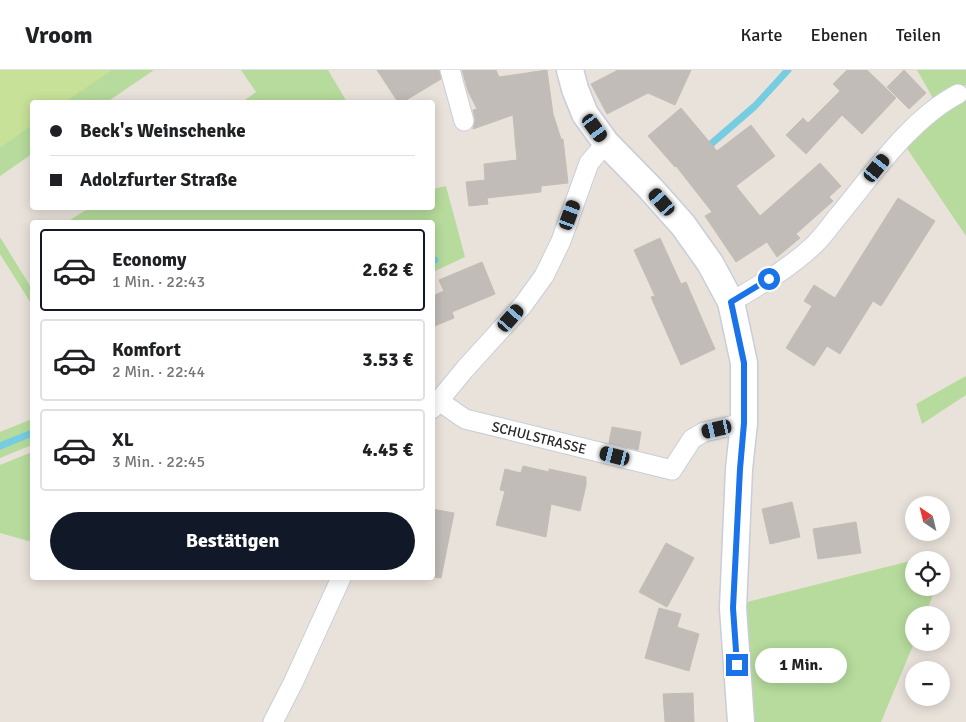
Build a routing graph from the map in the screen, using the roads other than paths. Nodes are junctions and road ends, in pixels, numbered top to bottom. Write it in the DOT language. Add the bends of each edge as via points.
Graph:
graph roads {
  1 [pos="450,70"];
  2 [pos="570,70"];
  3 [pos="958,94"];
  4 [pos="464,121"];
  5 [pos="606,143"];
  6 [pos="731,302"];
  7 [pos="436,405"];
  8 [pos="744,423"];
  9 [pos="340,580"];
  10 [pos="273,722"];
  11 [pos="741,722"];
  1 -- 4 [label="street"];
  2 -- 5 [label="main road" via="585,114"];
  3 -- 6 [label="street" via="902,138 815,244 782,271"];
  5 -- 6 [label="main road" via="683,225 710,263"];
  5 -- 7 [label="street" via="589,163 561,241 544,276 523,305"];
  6 -- 8 [label="main road" via="744,363"];
  7 -- 8 [label="street, SCHULSTRASSE" via="464,419 672,470 692,439 704,432"];
  8 -- 11 [label="main road" via="733,608"];
  9 -- 10 [label="street"];
}
